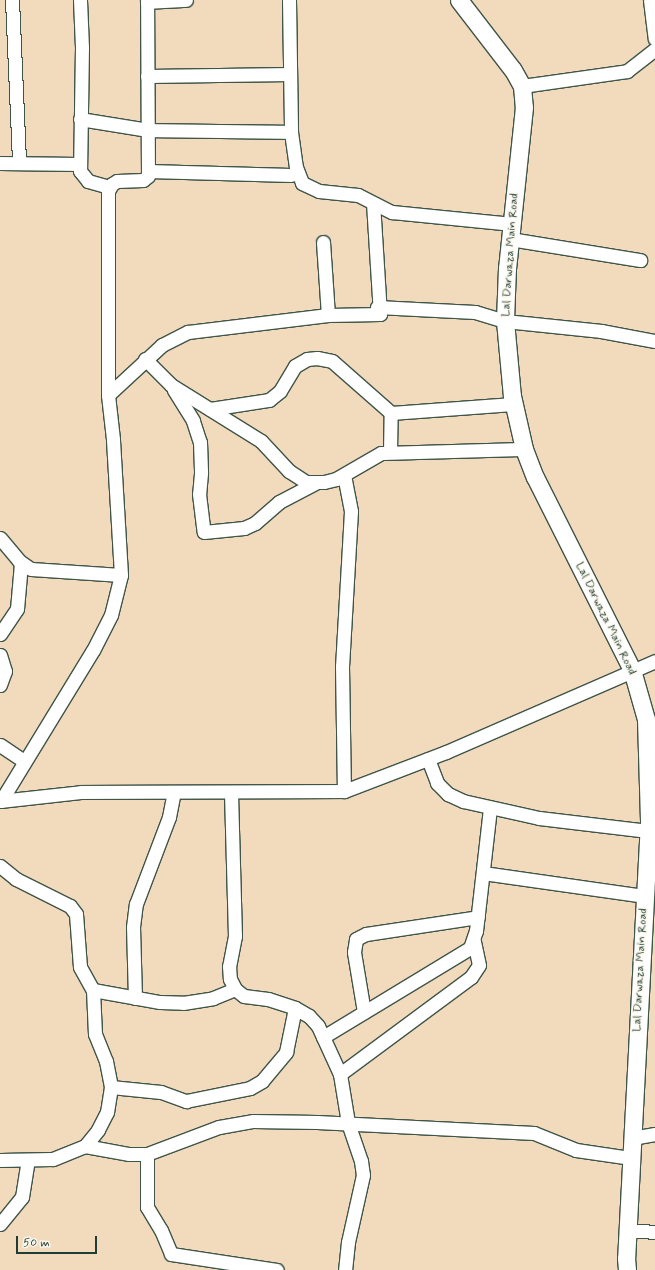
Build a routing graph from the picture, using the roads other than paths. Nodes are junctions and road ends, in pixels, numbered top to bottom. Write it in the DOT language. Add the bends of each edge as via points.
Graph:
graph roads {
  1 [pos="12,0"];
  2 [pos="80,0"];
  3 [pos="186,0"];
  4 [pos="289,0"];
  5 [pos="459,0"];
  6 [pos="650,0"];
  7 [pos="146,1"];
  8 [pos="655,39"];
  9 [pos="655,49"];
  10 [pos="290,74"];
  11 [pos="147,76"];
  12 [pos="522,86"];
  13 [pos="80,119"];
  14 [pos="148,130"];
  15 [pos="291,132"];
  16 [pos="0,163"];
  17 [pos="19,163"];
  18 [pos="79,164"];
  19 [pos="148,171"];
  20 [pos="291,175"];
  21 [pos="109,186"];
  22 [pos="373,202"];
  23 [pos="511,232"];
  24 [pos="323,242"];
  25 [pos="640,260"];
  26 [pos="379,308"];
  27 [pos="328,315"];
  28 [pos="505,321"];
  29 [pos="655,341"];
  30 [pos="145,359"];
  31 [pos="171,385"];
  32 [pos="108,395"];
  33 [pos="514,404"];
  34 [pos="210,409"];
  35 [pos="391,413"];
  36 [pos="524,449"];
  37 [pos="390,452"];
  38 [pos="344,474"];
  39 [pos="314,483"];
  40 [pos="0,538"];
  41 [pos="20,563"];
  42 [pos="121,575"];
  43 [pos="0,634"];
  44 [pos="0,656"];
  45 [pos="655,661"];
  46 [pos="632,670"];
  47 [pos="0,685"];
  48 [pos="0,745"];
  49 [pos="428,759"];
  50 [pos="24,761"];
  51 [pos="174,792"];
  52 [pos="231,792"];
  53 [pos="344,792"];
  54 [pos="1,801"];
  55 [pos="490,808"];
  56 [pos="651,825"];
  57 [pos="0,866"];
  58 [pos="483,873"];
  59 [pos="645,896"];
  60 [pos="478,917"];
  61 [pos="474,941"];
  62 [pos="235,989"];
  63 [pos="93,990"];
  64 [pos="135,998"];
  65 [pos="295,1008"];
  66 [pos="364,1012"];
  67 [pos="323,1037"];
  68 [pos="340,1074"];
  69 [pos="111,1087"];
  70 [pos="348,1123"];
  71 [pos="655,1134"];
  72 [pos="632,1138"];
  73 [pos="85,1146"];
  74 [pos="148,1154"];
  75 [pos="631,1158"];
  76 [pos="0,1160"];
  77 [pos="28,1160"];
  78 [pos="0,1224"];
  79 [pos="627,1230"];
  80 [pos="655,1232"];
  81 [pos="277,1270"];
  82 [pos="345,1270"];
  83 [pos="627,1270"];
  1 -- 17 [label="street"];
  2 -- 13 [label="street"];
  3 -- 7 [label="street"];
  4 -- 10 [label="street"];
  5 -- 12 [label="main road, Lal Darwaza Main Road" via="513,70"];
  6 -- 8 [label="street"];
  7 -- 11 [label="street"];
  9 -- 12 [label="street" via="627,71"];
  10 -- 11 [label="street"];
  10 -- 15 [label="street"];
  11 -- 14 [label="street"];
  12 -- 23 [label="main road, Lal Darwaza Main Road" via="524,107"];
  13 -- 14 [label="street"];
  13 -- 18 [label="street"];
  14 -- 15 [label="street"];
  14 -- 19 [label="street"];
  15 -- 22 [label="street" via="296,167 302,182 309,188 352,193"];
  16 -- 17 [label="street"];
  17 -- 18 [label="street"];
  18 -- 21 [label="street" via="84,179"];
  19 -- 20 [label="street"];
  19 -- 21 [label="street" via="143,180 116,181"];
  21 -- 32 [label="street"];
  22 -- 23 [label="street" via="392,212"];
  22 -- 26 [label="street"];
  23 -- 25 [label="street"];
  23 -- 28 [label="main road, Lal Darwaza Main Road"];
  24 -- 27 [label="street"];
  26 -- 27 [label="street" via="381,312 375,315"];
  26 -- 28 [label="street" via="475,312"];
  27 -- 30 [label="street" via="188,332 170,339"];
  28 -- 29 [label="street" via="601,331"];
  28 -- 33 [label="main road, Lal Darwaza Main Road"];
  30 -- 31 [label="street"];
  30 -- 32 [label="street"];
  31 -- 34 [label="street"];
  31 -- 39 [label="street" via="193,421 200,442 202,473 199,494 204,532 244,528 256,523 279,502"];
  32 -- 42 [label="street" via="114,439"];
  33 -- 35 [label="street"];
  33 -- 36 [label="main road, Lal Darwaza Main Road"];
  34 -- 35 [label="street" via="253,405 269,400 280,391 295,366 307,359 317,358 332,361"];
  34 -- 39 [label="street" via="261,441 298,478"];
  35 -- 37 [label="street"];
  36 -- 37 [label="street"];
  36 -- 46 [label="main road, Lal Darwaza Main Road" via="541,489"];
  37 -- 38 [label="street" via="373,456"];
  38 -- 39 [label="street"];
  38 -- 53 [label="street" via="351,511 342,666"];
  40 -- 41 [label="street"];
  41 -- 42 [label="street" via="31,569"];
  41 -- 43 [label="street" via="17,610"];
  42 -- 50 [label="street" via="111,615 93,650"];
  44 -- 47 [label="street" via="5,670"];
  45 -- 46 [label="street"];
  46 -- 49 [label="street"];
  46 -- 56 [label="main road, Lal Darwaza Main Road" via="646,719"];
  48 -- 50 [label="street"];
  49 -- 53 [label="street"];
  49 -- 55 [label="street" via="437,783 448,794"];
  50 -- 54 [label="street"];
  51 -- 52 [label="street"];
  51 -- 54 [label="street" via="82,792"];
  51 -- 64 [label="street" via="169,817 136,904 133,927"];
  52 -- 53 [label="street"];
  52 -- 62 [label="street" via="235,936 229,966 230,979"];
  55 -- 56 [label="street" via="567,822"];
  55 -- 58 [label="street"];
  56 -- 59 [label="main road, Lal Darwaza Main Road"];
  57 -- 63 [label="street" via="16,879 73,909 76,914 80,967"];
  58 -- 59 [label="street"];
  58 -- 60 [label="street"];
  59 -- 72 [label="main road, Lal Darwaza Main Road"];
  60 -- 61 [label="street"];
  60 -- 66 [label="street" via="366,934 356,939 354,952"];
  61 -- 66 [label="street" via="463,953"];
  61 -- 68 [label="street" via="479,965 471,977"];
  62 -- 64 [label="street" via="213,998 183,1003"];
  62 -- 65 [label="street" via="244,996 268,999"];
  63 -- 64 [label="street"];
  63 -- 69 [label="street" via="96,1034 106,1061"];
  65 -- 67 [label="street" via="318,1026"];
  65 -- 69 [label="street" via="286,1052 262,1081 250,1088 186,1101 161,1092"];
  66 -- 67 [label="street"];
  67 -- 68 [label="street"];
  68 -- 70 [label="street"];
  69 -- 73 [label="street" via="107,1112 98,1130"];
  70 -- 74 [label="street" via="253,1121 219,1127"];
  70 -- 75 [label="street" via="534,1133 576,1150"];
  70 -- 82 [label="street" via="363,1175 348,1242"];
  71 -- 72 [label="street"];
  72 -- 75 [label="main road, Lal Darwaza Main Road"];
  73 -- 74 [label="street" via="129,1154"];
  73 -- 77 [label="street" via="52,1159"];
  74 -- 81 [label="street" via="147,1207 161,1230 171,1254"];
  75 -- 79 [label="main road, Lal Darwaza Main Road"];
  76 -- 77 [label="street"];
  77 -- 78 [label="street" via="22,1196"];
  79 -- 80 [label="street"];
  79 -- 83 [label="main road, Lal Darwaza Main Road"];
}
